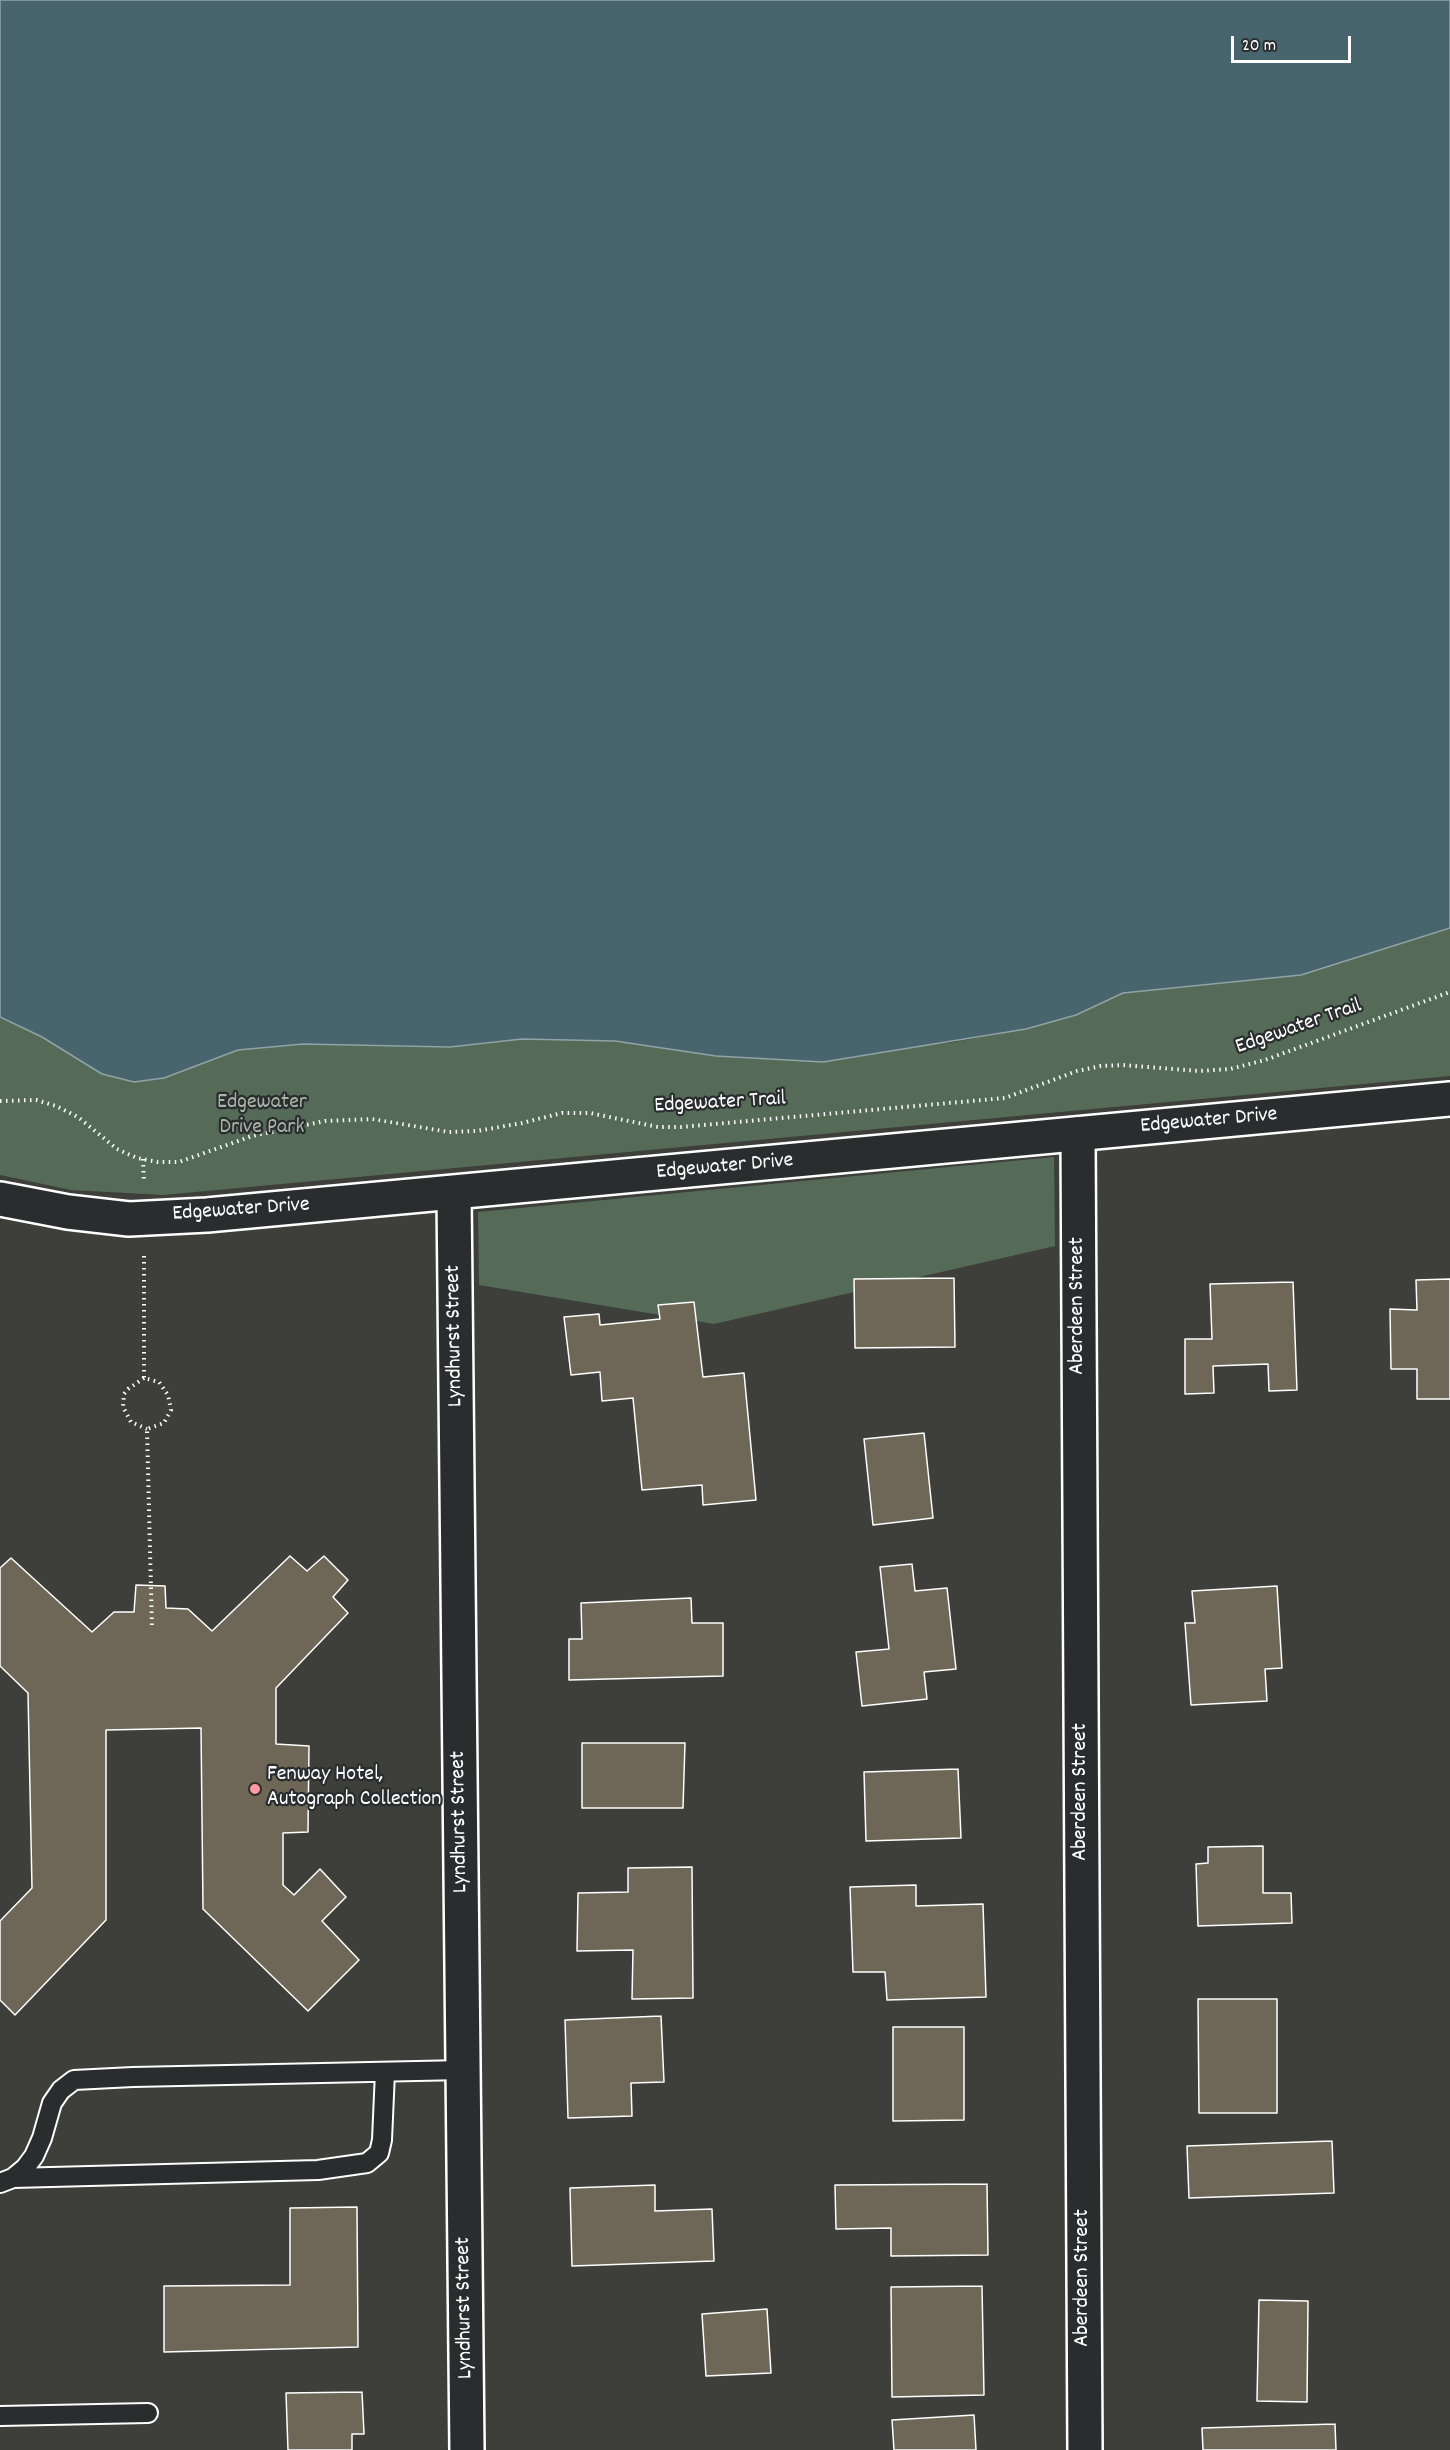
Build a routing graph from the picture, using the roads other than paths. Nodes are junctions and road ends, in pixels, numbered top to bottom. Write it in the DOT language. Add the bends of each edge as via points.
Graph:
graph roads {
  1 [pos="1450,1099"];
  2 [pos="1078,1134"];
  3 [pos="454,1194"];
  4 [pos="0,1199"];
  5 [pos="464,2070"];
  6 [pos="384,2072"];
  7 [pos="6,2180"];
  8 [pos="147,2413"];
  9 [pos="0,2416"];
  10 [pos="467,2450"];
  11 [pos="1085,2450"];
  1 -- 2 [label="street, Edgewater Drive"];
  2 -- 3 [label="street, Edgewater Drive"];
  2 -- 11 [label="street, Aberdeen Street"];
  3 -- 4 [label="street, Edgewater Drive" via="129,1219"];
  3 -- 5 [label="street, Lyndhurst Street"];
  5 -- 6 [label="lane"];
  5 -- 10 [label="street, Lyndhurst Street"];
  6 -- 7 [label="lane" via="74,2080 52,2103 34,2156 25,2168"];
  6 -- 7 [label="lane" via="382,2139 379,2153 367,2163 318,2170"];
  8 -- 9 [label="lane"];
}
